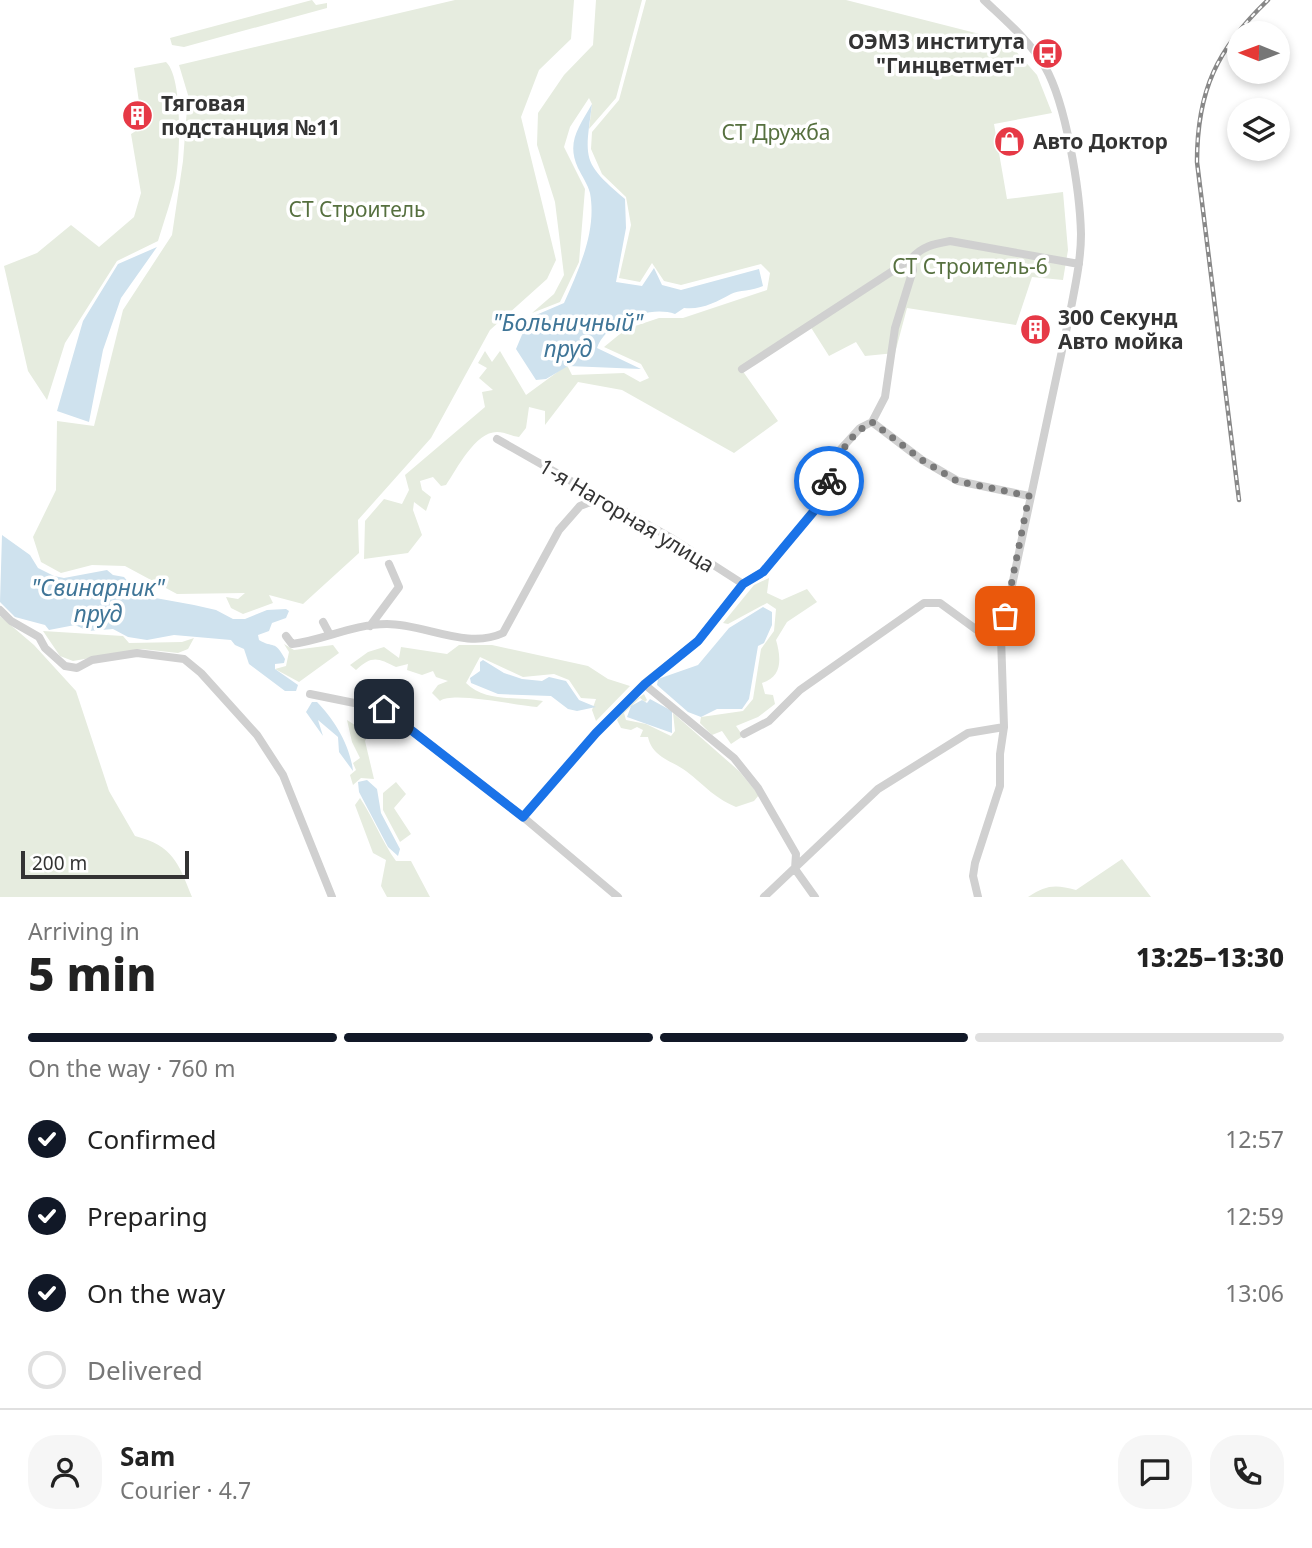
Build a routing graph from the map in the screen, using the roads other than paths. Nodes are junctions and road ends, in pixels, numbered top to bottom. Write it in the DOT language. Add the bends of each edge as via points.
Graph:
graph roads {
  1 [pos="984,0"];
  2 [pos="911,259"];
  3 [pos="1079,264"];
  4 [pos="742,369"];
  5 [pos="872,422"];
  6 [pos="497,439"];
  7 [pos="1029,496"];
  8 [pos="601,498"];
  9 [pos="389,564"];
  10 [pos="743,584"];
  11 [pos="0,610"];
  12 [pos="323,622"];
  13 [pos="370,626"];
  14 [pos="286,635"];
  15 [pos="330,635"];
  16 [pos="1001,637"];
  17 [pos="645,684"];
  18 [pos="310,694"];
  19 [pos="1004,727"];
  20 [pos="744,734"];
  21 [pos="523,817"];
  22 [pos="795,869"];
  23 [pos="332,897"];
  24 [pos="618,897"];
  25 [pos="764,897"];
  26 [pos="815,897"];
  27 [pos="978,897"];
  1 -- 3 [label="street" via="1040,59 1051,79 1074,178 1081,233"];
  2 -- 3 [label="street" via="919,249 950,241"];
  2 -- 4 [label="street"];
  2 -- 5 [label="street" via="913,270 895,328 885,397"];
  3 -- 7 [label="street"];
  5 -- 7 [label="street" via="957,481"];
  5 -- 10 [label="street" via="840,450 814,511 763,572"];
  6 -- 8 [label="street, 1-я Нагорная улица"];
  7 -- 16 [label="street"];
  8 -- 10 [label="street, 1-я Нагорная улица"];
  8 -- 13 [label="street" via="580,506 559,530 503,633 487,641 387,624"];
  9 -- 13 [label="street" via="399,587"];
  10 -- 17 [label="street" via="698,641"];
  11 -- 23 [label="street" via="39,637 65,666 77,668 92,660 137,653 184,659 201,673 257,734 283,775"];
  12 -- 15 [label="street"];
  13 -- 15 [label="street"];
  14 -- 15 [label="street" via="292,644"];
  16 -- 19 [label="street"];
  16 -- 20 [label="street" via="981,633 940,603 923,603 800,690 769,721"];
  17 -- 21 [label="street"];
  17 -- 22 [label="street" via="734,758 758,788 796,854"];
  18 -- 21 [label="street" via="384,709"];
  19 -- 22 [label="street" via="968,733 878,789"];
  19 -- 27 [label="street" via="997,803 975,863"];
  21 -- 24 [label="street"];
  22 -- 25 [label="street"];
  22 -- 26 [label="street"];
}
